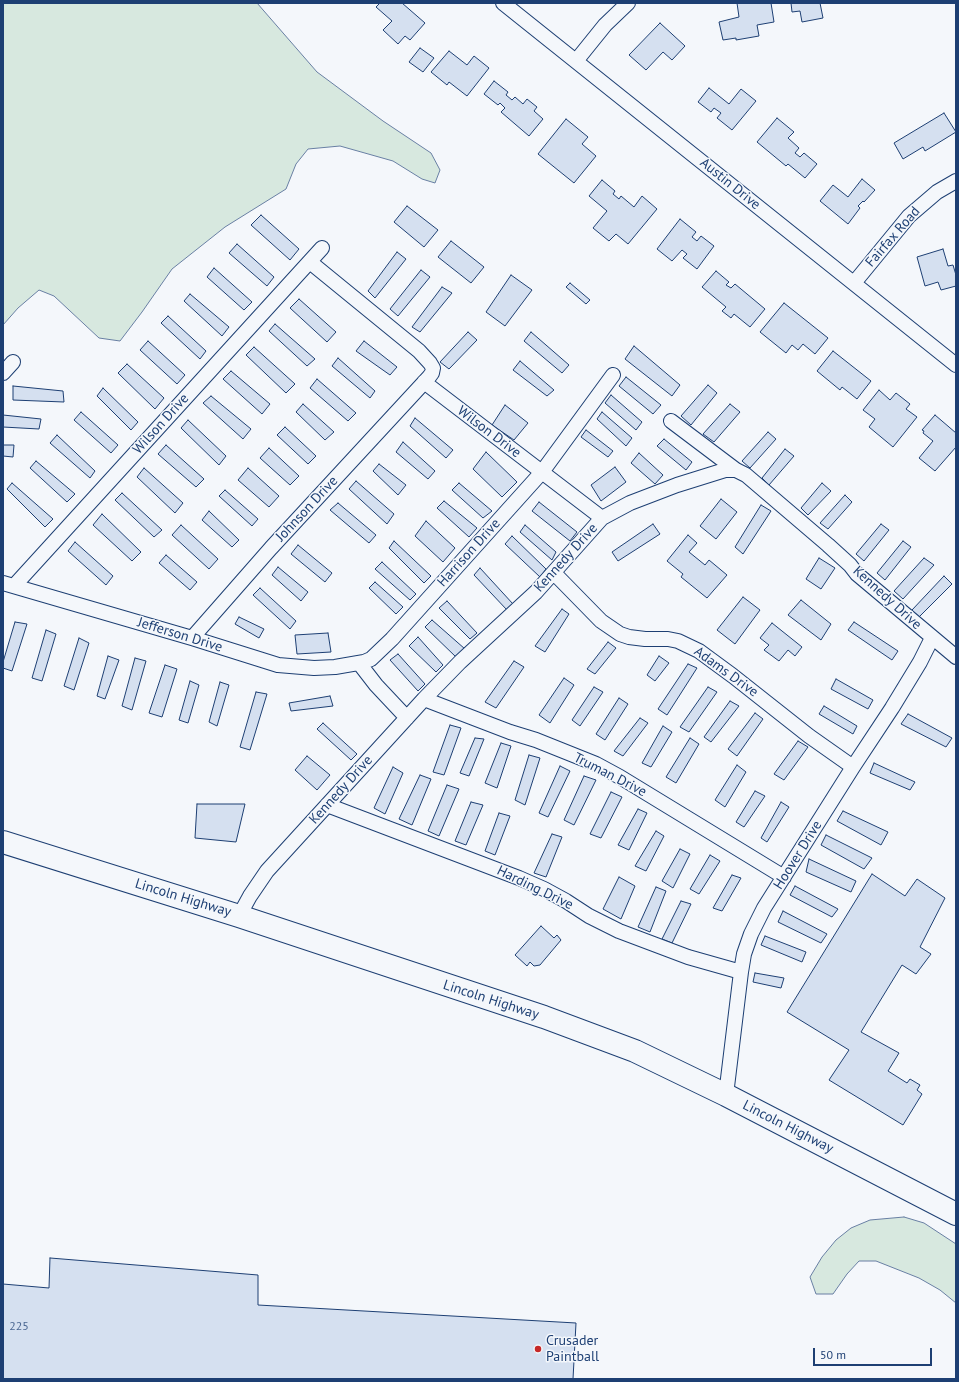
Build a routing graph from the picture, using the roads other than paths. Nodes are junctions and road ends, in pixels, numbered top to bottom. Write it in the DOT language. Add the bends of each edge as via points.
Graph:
graph roads {
  1 [pos="503,3"];
  2 [pos="628,3"];
  3 [pos="576,61"];
  4 [pos="956,181"];
  5 [pos="322,248"];
  6 [pos="310,262"];
  7 [pos="854,283"];
  8 [pos="13,362"];
  9 [pos="956,365"];
  10 [pos="3,373"];
  11 [pos="613,375"];
  12 [pos="424,382"];
  13 [pos="670,421"];
  14 [pos="736,470"];
  15 [pos="542,472"];
  16 [pos="602,518"];
  17 [pos="554,573"];
  18 [pos="8,584"];
  19 [pos="192,638"];
  20 [pos="932,638"];
  21 [pos="956,657"];
  22 [pos="359,664"];
  23 [pos="424,698"];
  24 [pos="407,718"];
  25 [pos="853,767"];
  26 [pos="327,805"];
  27 [pos="3,842"];
  28 [pos="784,877"];
  29 [pos="239,916"];
  30 [pos="741,972"];
  31 [pos="726,1095"];
  32 [pos="956,1214"];
  1 -- 3 [label="street, Austin Drive"];
  2 -- 3 [label="street" via="605,25"];
  3 -- 7 [label="street, Austin Drive"];
  4 -- 7 [label="street, Fairfax Road" via="937,192 909,216"];
  5 -- 6 [label="street, Wilson Drive"];
  6 -- 12 [label="street" via="419,351 433,368"];
  6 -- 18 [label="street, Wilson Drive"];
  7 -- 9 [label="street, Austin Drive"];
  8 -- 10 [label="street"];
  11 -- 15 [label="street, Harrison Drive"];
  12 -- 15 [label="street, Wilson Drive"];
  12 -- 19 [label="street, Johnson Drive"];
  13 -- 14 [label="street"];
  14 -- 16 [label="street, Kennedy Drive" via="725,470 677,485 630,503"];
  14 -- 20 [label="street, Kennedy Drive" via="746,475 828,545 857,574"];
  15 -- 16 [label="street, Wilson Drive"];
  15 -- 22 [label="street, Harrison Drive" via="392,639 371,659"];
  16 -- 17 [label="street, Kennedy Drive"];
  17 -- 23 [label="street, Kennedy Drive"];
  17 -- 25 [label="street, Adams Drive" via="601,621 620,634 678,641 699,651"];
  18 -- 19 [label="street, Jefferson Drive"];
  19 -- 22 [label="street, Jefferson Drive" via="278,665 314,668"];
  20 -- 21 [label="street, Kennedy Drive"];
  20 -- 25 [label="street, Hoover Drive" via="892,708"];
  22 -- 24 [label="street"];
  23 -- 24 [label="street, Kennedy Drive"];
  23 -- 28 [label="street, Truman Drive" via="596,764"];
  24 -- 26 [label="street, Kennedy Drive"];
  25 -- 28 [label="street, Hoover Drive"];
  26 -- 29 [label="street, Kennedy Drive" via="267,871"];
  26 -- 30 [label="street, Harding Drive" via="519,878 550,892 619,931 675,952"];
  27 -- 29 [label="main road, Lincoln Highway"];
  28 -- 30 [label="street, Hoover Drive" via="751,934"];
  29 -- 31 [label="main road, Lincoln Highway" via="590,1033 635,1051"];
  30 -- 31 [label="street, Hoover Drive"];
  31 -- 32 [label="main road, Lincoln Highway"];
}
